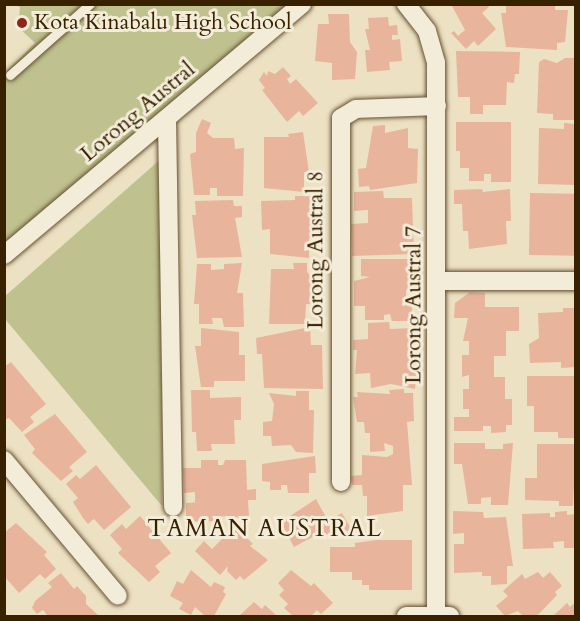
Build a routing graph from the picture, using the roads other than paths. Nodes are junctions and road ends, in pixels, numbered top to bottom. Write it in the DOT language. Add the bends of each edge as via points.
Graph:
graph roads {
  1 [pos="90,4"];
  2 [pos="302,4"];
  3 [pos="406,4"];
  4 [pos="10,75"];
  5 [pos="437,106"];
  6 [pos="167,119"];
  7 [pos="4,255"];
  8 [pos="438,281"];
  9 [pos="576,281"];
  10 [pos="4,460"];
  11 [pos="340,482"];
  12 [pos="173,507"];
  13 [pos="118,596"];
  14 [pos="443,615"];
  15 [pos="406,616"];
  1 -- 4 [label="lane"];
  2 -- 6 [label="street, Lorong Austral"];
  3 -- 5 [label="street, Lorong Austral 7" via="427,30 434,46"];
  5 -- 8 [label="street, Lorong Austral 7"];
  5 -- 11 [label="street, Lorong Austral 8" via="356,109 341,118"];
  6 -- 7 [label="street, Lorong Austral"];
  6 -- 12 [label="street"];
  8 -- 9 [label="street"];
  8 -- 14 [label="street, Lorong Austral 7"];
  10 -- 13 [label="street"];
  14 -- 15 [label="street"];
}
